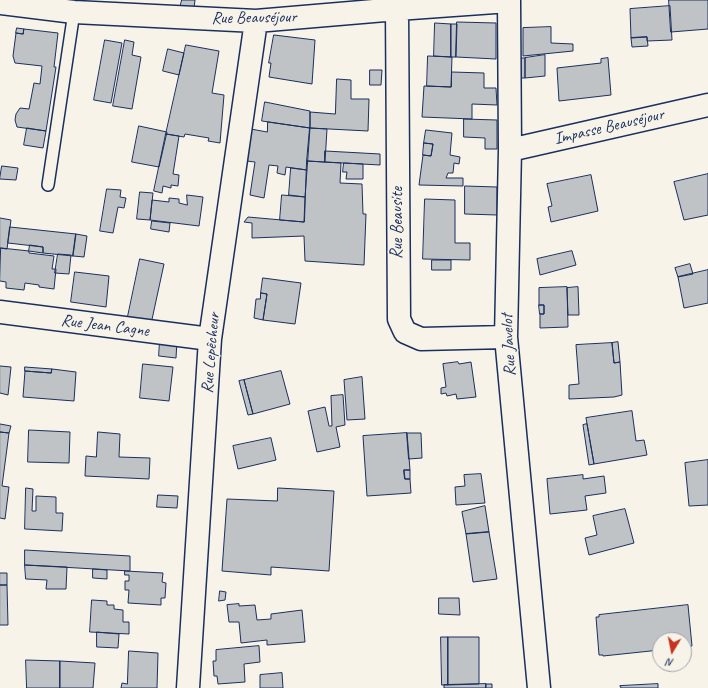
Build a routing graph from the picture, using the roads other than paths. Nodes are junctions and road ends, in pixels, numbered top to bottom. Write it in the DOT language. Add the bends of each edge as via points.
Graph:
graph roads {
  1 [pos="509,1"];
  2 [pos="0,3"];
  3 [pos="374,6"];
  4 [pos="397,9"];
  5 [pos="74,12"];
  6 [pos="256,21"];
  7 [pos="708,105"];
  8 [pos="510,150"];
  9 [pos="48,185"];
  10 [pos="0,312"];
  11 [pos="506,337"];
  12 [pos="210,339"];
  13 [pos="188,688"];
  14 [pos="539,688"];
  1 -- 4 [label="street, Rue Beauséjour"];
  1 -- 8 [label="street, Rue Javelot"];
  2 -- 5 [label="street, Rue Beauséjour"];
  3 -- 4 [label="street, Rue Beauséjour"];
  3 -- 6 [label="street, Rue Beauséjour"];
  4 -- 11 [label="street, Rue Beausite" via="399,319 406,332 421,339"];
  5 -- 6 [label="street, Rue Beauséjour"];
  5 -- 9 [label="lane"];
  6 -- 12 [label="street, Rue Lepêcheur"];
  7 -- 8 [label="street, Impasse Beauséjour"];
  8 -- 11 [label="street, Rue Javelot"];
  10 -- 12 [label="street, Rue Jean Cagne"];
  11 -- 14 [label="street, Rue Javelot"];
  12 -- 13 [label="street, Rue Lepêcheur"];
}
